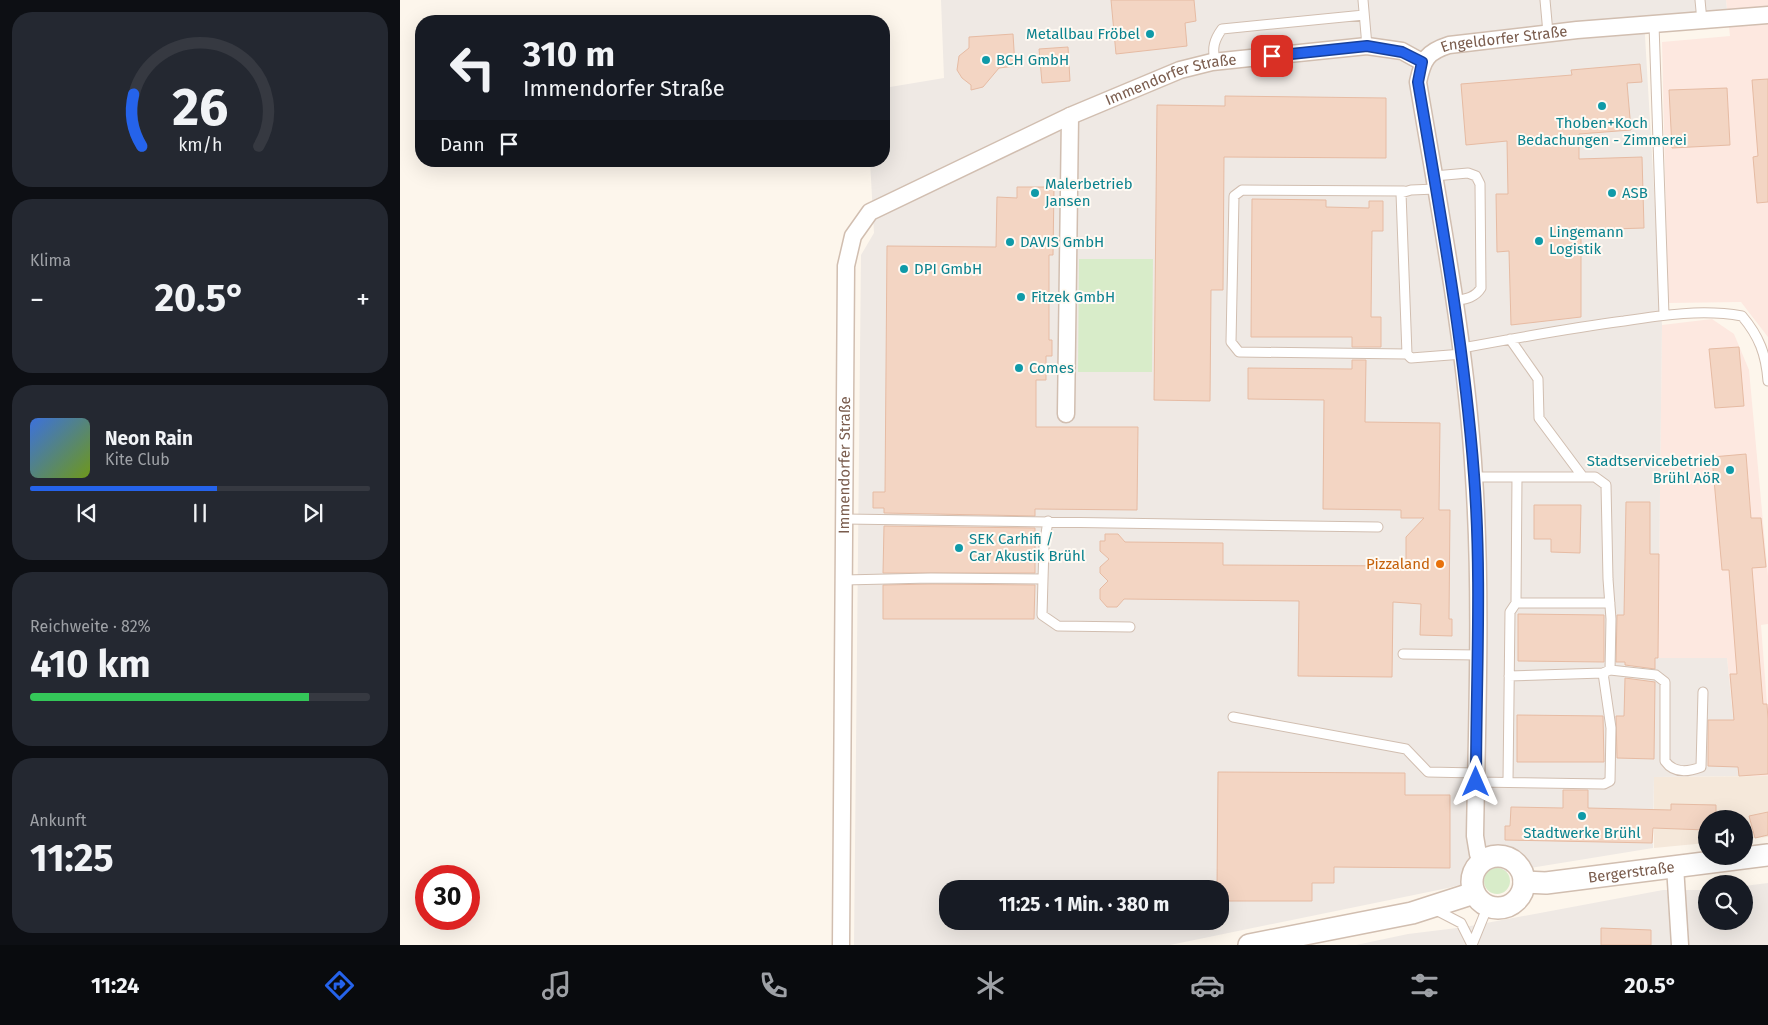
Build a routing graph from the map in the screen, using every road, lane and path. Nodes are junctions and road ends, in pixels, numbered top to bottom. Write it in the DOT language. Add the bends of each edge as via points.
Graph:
graph roads {
  1 [pos="1363,0"];
  2 [pos="1546,0"];
  3 [pos="1700,0"];
  4 [pos="1364,14"];
  5 [pos="1768,15"];
  6 [pos="1702,21"];
  7 [pos="1654,25"];
  8 [pos="1548,33"];
  9 [pos="1367,46"];
  10 [pos="1215,61"];
  11 [pos="1422,62"];
  12 [pos="1070,116"];
  13 [pos="1435,182"];
  14 [pos="1404,191"];
  15 [pos="1454,301"];
  16 [pos="1664,316"];
  17 [pos="1510,339"];
  18 [pos="1462,351"];
  19 [pos="1407,354"];
  20 [pos="1768,381"];
  21 [pos="1066,414"];
  22 [pos="1474,477"];
  23 [pos="1517,477"];
  24 [pos="1583,477"];
  25 [pos="845,519"];
  26 [pos="1048,521"];
  27 [pos="1378,527"];
  28 [pos="1043,579"];
  29 [pos="844,580"];
  30 [pos="1516,603"];
  31 [pos="1610,603"];
  32 [pos="1130,627"];
  33 [pos="1404,654"];
  34 [pos="1478,655"];
  35 [pos="1606,671"];
  36 [pos="1509,676"];
  37 [pos="1702,692"];
  38 [pos="1233,717"];
  39 [pos="1476,777"];
  40 [pos="1508,781"];
  41 [pos="1768,855"];
  42 [pos="1482,861"];
  43 [pos="1675,866"];
  44 [pos="1524,882"];
  45 [pos="1474,894"];
  46 [pos="1432,908"];
  47 [pos="1490,908"];
  48 [pos="841,945"];
  49 [pos="1249,945"];
  50 [pos="1472,945"];
  51 [pos="1680,945"];
  1 -- 4 [label="lane"];
  2 -- 8 [label="lane"];
  3 -- 6 [label="lane"];
  4 -- 9 [label="lane"];
  4 -- 10 [label="lane" via="1222,30 1215,39"];
  5 -- 6 [label="street, Engeldorfer Straße"];
  6 -- 7 [label="street, Engeldorfer Straße"];
  7 -- 8 [label="street, Engeldorfer Straße"];
  7 -- 16 [label="lane"];
  8 -- 11 [label="street, Engeldorfer Straße" via="1450,45 1435,50"];
  9 -- 10 [label="street, Immendorfer Straße"];
  9 -- 11 [label="street, Immendorfer Straße" via="1402,52"];
  10 -- 12 [label="street, Immendorfer Straße" via="1180,70"];
  11 -- 13 [label="street, Engeldorfer Straße" via="1418,82"];
  12 -- 21 [label="street"];
  12 -- 25 [label="street, Immendorfer Straße" via="870,212 853,236 846,266"];
  13 -- 14 [label="lane"];
  13 -- 15 [label="street, Engeldorfer Straße"];
  13 -- 15 [label="lane" via="1468,173 1476,176 1480,184 1481,288 1471,298"];
  14 -- 19 [label="lane" via="1400,198"];
  14 -- 19 [label="lane" via="1242,190 1234,196 1231,342 1239,352"];
  15 -- 18 [label="street, Engeldorfer Straße"];
  16 -- 17 [label="lane"];
  16 -- 20 [label="lane" via="1719,312 1742,316 1757,333"];
  17 -- 18 [label="lane"];
  17 -- 24 [label="lane" via="1538,380 1539,418"];
  18 -- 19 [label="lane" via="1411,358"];
  18 -- 22 [label="street, Engeldorfer Straße"];
  22 -- 23 [label="lane"];
  22 -- 34 [label="street, Engeldorfer Straße"];
  23 -- 24 [label="lane"];
  23 -- 30 [label="lane"];
  24 -- 31 [label="lane" via="1595,477 1606,485"];
  25 -- 26 [label="lane"];
  25 -- 29 [label="street, Immendorfer Straße"];
  26 -- 27 [label="lane"];
  26 -- 28 [label="lane"];
  28 -- 29 [label="lane"];
  28 -- 32 [label="lane" via="1042,615 1058,626"];
  29 -- 48 [label="street, Immendorfer Straße"];
  30 -- 31 [label="lane"];
  30 -- 36 [label="lane" via="1510,612"];
  31 -- 35 [label="lane"];
  33 -- 34 [label="lane"];
  34 -- 39 [label="street, Engeldorfer Straße"];
  35 -- 36 [label="lane"];
  35 -- 37 [label="lane" via="1656,675 1665,682 1665,761 1677,771 1702,767"];
  35 -- 40 [label="lane" via="1611,728 1610,781 1604,784"];
  36 -- 40 [label="lane"];
  38 -- 39 [label="lane" via="1406,749 1428,772"];
  39 -- 40 [label="lane"];
  39 -- 42 [label="street, Engeldorfer Straße" via="1475,836"];
  41 -- 43 [label="street, Bergerstraße"];
  42 -- 44 [label="street" via="1500,856 1510,858 1517,864"];
  42 -- 45 [label="street" via="1473,873"];
  43 -- 44 [label="street, Bergerstraße" via="1546,883"];
  43 -- 51 [label="street"];
  44 -- 47 [label="street" via="1518,900 1500,909"];
  45 -- 46 [label="street"];
  45 -- 47 [label="street"];
  46 -- 49 [label="street"];
  46 -- 50 [label="lane" via="1461,923"];
  47 -- 50 [label="lane"];
}
